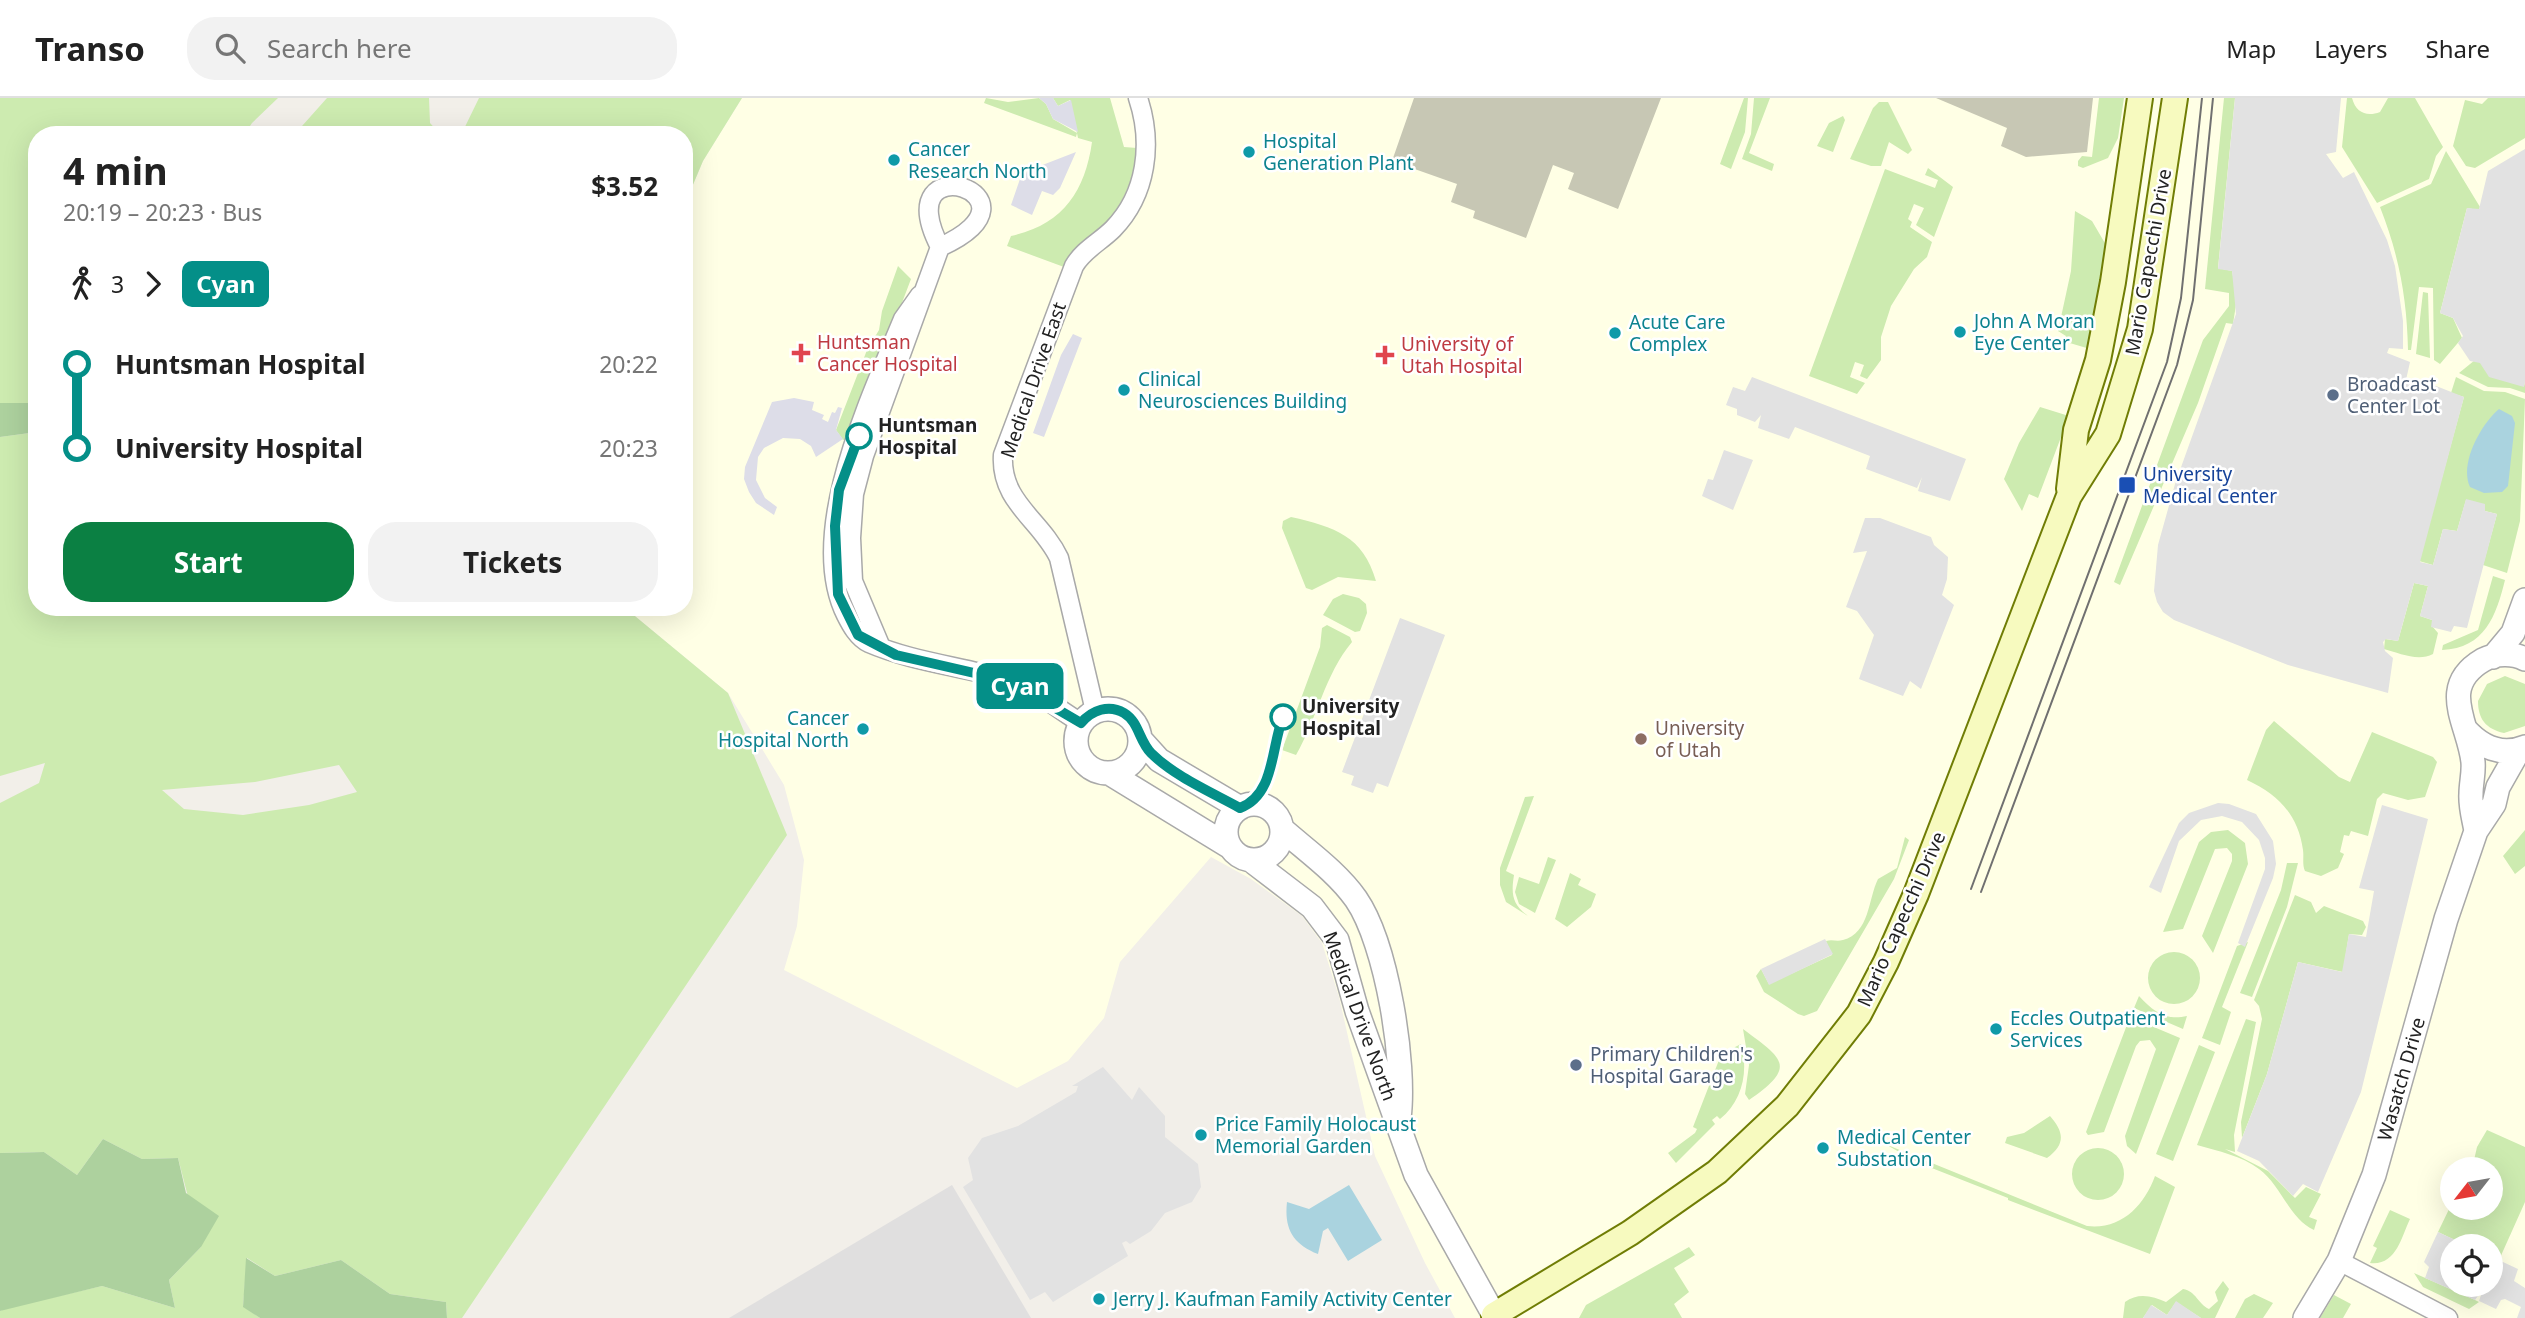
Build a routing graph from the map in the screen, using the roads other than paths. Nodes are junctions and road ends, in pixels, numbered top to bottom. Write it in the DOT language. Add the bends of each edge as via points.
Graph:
graph roads {
  1 [pos="1138,98"];
  2 [pos="2140,98"];
  3 [pos="2175,98"];
  4 [pos="940,247"];
  5 [pos="2069,496"];
  6 [pos="2525,600"];
  7 [pos="2493,657"];
  8 [pos="2525,659"];
  9 [pos="1088,717"];
  10 [pos="2465,729"];
  11 [pos="1140,739"];
  12 [pos="2522,748"];
  13 [pos="1109,773"];
  14 [pos="1232,825"];
  15 [pos="2476,831"];
  16 [pos="1282,834"];
  17 [pos="1257,860"];
  18 [pos="1398,1121"];
  19 [pos="2339,1261"];
  20 [pos="1496,1317"];
  21 [pos="2305,1318"];
  22 [pos="2448,1318"];
  1 -- 9 [label="street, Medical Drive East" via="1146,147 1139,186 1120,222 1074,266 1002,464 1017,506 1046,536 1059,558"];
  2 -- 5 [label="main road, Mario Capecchi Drive" via="2113,282 2098,360 2076,430"];
  3 -- 5 [label="main road, Mario Capecchi Drive" via="2144,305 2126,382 2108,434"];
  4 -- 9 [label="street" via="920,295 903,319 837,502 838,594 858,635 902,657 1009,681"];
  5 -- 20 [label="main road, Mario Capecchi Drive" via="1916,894 1859,1014 1787,1106 1717,1172"];
  6 -- 7 [label="street, Wasatch Drive" via="2513,633"];
  7 -- 8 [label="street" via="2502,654"];
  7 -- 10 [label="street, Wasatch Drive" via="2473,668 2463,681 2458,697"];
  9 -- 11 [label="street" via="1114,709 1124,712"];
  9 -- 13 [label="street" via="1076,746 1082,760 1094,770"];
  10 -- 12 [label="street, Wasatch Drive" via="2485,747 2508,752"];
  10 -- 15 [label="street, Wasatch Drive" via="2473,761 2470,796"];
  11 -- 13 [label="street" via="1134,760 1123,770"];
  11 -- 14 [label="street"];
  12 -- 15 [label="street, Wasatch Drive"];
  13 -- 14 [label="street"];
  14 -- 16 [label="street" via="1257,804 1279,820"];
  14 -- 17 [label="street" via="1236,854"];
  15 -- 19 [label="street, Wasatch Drive" via="2446,919 2377,1164"];
  16 -- 17 [label="street" via="1271,855"];
  16 -- 18 [label="street, Medical Drive North" via="1345,886 1371,925 1399,1062"];
  17 -- 18 [label="street, Medical Drive North" via="1329,926"];
  18 -- 20 [label="street, Medical Drive North" via="1426,1198"];
  19 -- 21 [label="street, Wasatch Drive"];
  19 -- 22 [label="street"];
}
